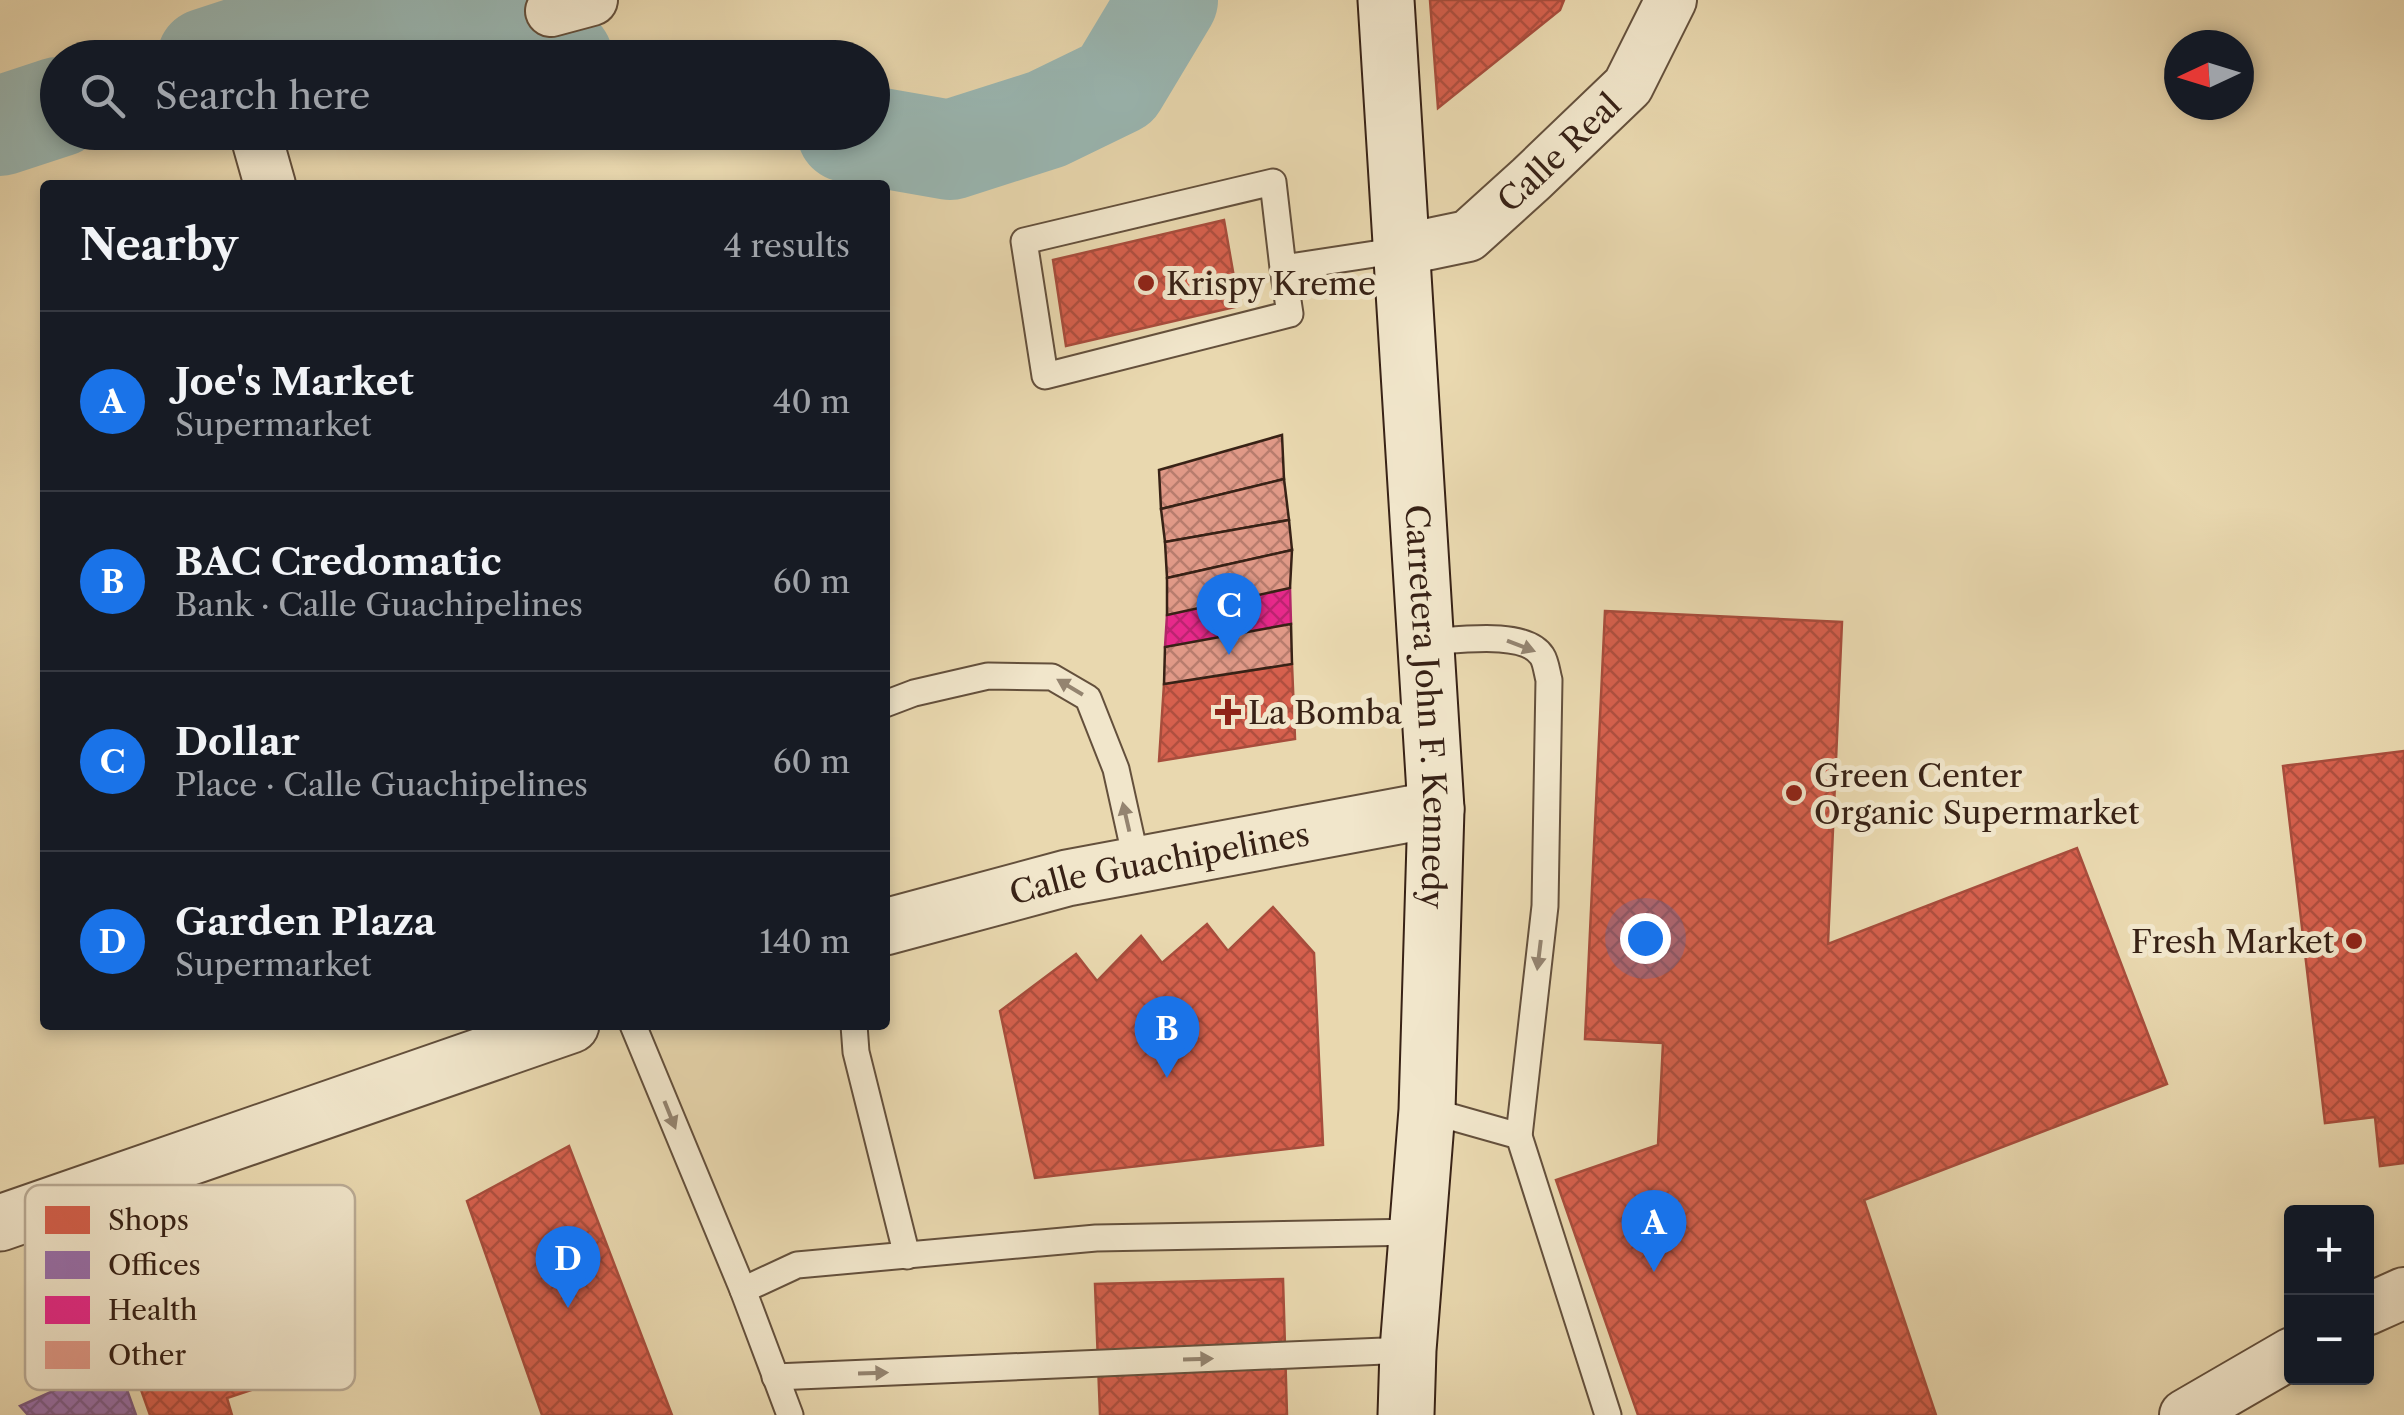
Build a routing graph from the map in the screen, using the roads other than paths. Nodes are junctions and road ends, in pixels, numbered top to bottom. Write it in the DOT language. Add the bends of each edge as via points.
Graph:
graph roads {
  1 [pos="1386,0"];
  2 [pos="1672,0"];
  3 [pos="260,150"];
  4 [pos="269,180"];
  5 [pos="1401,250"];
  6 [pos="1283,268"];
  7 [pos="1425,642"];
  8 [pos="890,702"];
  9 [pos="1436,808"];
  10 [pos="1137,864"];
  11 [pos="890,926"];
  12 [pos="539,1030"];
  13 [pos="635,1030"];
  14 [pos="838,1030"];
  15 [pos="854,1030"];
  16 [pos="514,1034"];
  17 [pos="856,1052"];
  18 [pos="1427,1110"];
  19 [pos="1519,1136"];
  20 [pos="103,1185"];
  21 [pos="25,1214"];
  22 [pos="0,1223"];
  23 [pos="1418,1232"];
  24 [pos="907,1256"];
  25 [pos="742,1290"];
  26 [pos="2404,1293"];
  27 [pos="2374,1306"];
  28 [pos="1408,1350"];
  29 [pos="2284,1357"];
  30 [pos="776,1377"];
  31 [pos="790,1415"];
  32 [pos="1406,1415"];
  33 [pos="1608,1415"];
  34 [pos="2185,1415"];
  1 -- 5 [label="main road, Carretera John F. Kennedy"];
  2 -- 5 [label="street, Calle Real" via="1628,86 1531,179 1468,236"];
  3 -- 4 [label="street"];
  5 -- 6 [label="lane"];
  5 -- 7 [label="main road, Carretera John F. Kennedy"];
  6 -- 6 [label="lane" via="1274,182 1024,242 1045,376 1290,314"];
  7 -- 9 [label="main road, Carretera John F. Kennedy"];
  7 -- 19 [label="lane, one-way" via="1497,638 1530,646 1542,656 1549,680 1545,906"];
  10 -- 8 [label="lane, one-way" via="1116,770 1088,698 1052,677 988,676"];
  9 -- 10 [label="main road, Calle Guachipelines"];
  9 -- 18 [label="main road, Carretera John F. Kennedy"];
  10 -- 11 [label="main road, Calle Guachipelines"];
  12 -- 16 [label="main road"];
  13 -- 25 [label="lane, one-way"];
  14 -- 17 [label="lane"];
  15 -- 17 [label="lane"];
  16 -- 20 [label="main road"];
  17 -- 24 [label="lane"];
  18 -- 19 [label="lane"];
  18 -- 23 [label="main road, Carretera John F. Kennedy"];
  19 -- 33 [label="lane"];
  21 -- 22 [label="main road"];
  23 -- 24 [label="lane" via="1096,1238"];
  23 -- 28 [label="main road, Carretera John F. Kennedy"];
  24 -- 25 [label="lane" via="797,1265"];
  25 -- 30 [label="lane"];
  26 -- 27 [label="street"];
  30 -- 28 [label="lane, one-way"];
  28 -- 32 [label="main road, Carretera John F. Kennedy"];
  29 -- 34 [label="street"];
  30 -- 31 [label="lane"];
}
